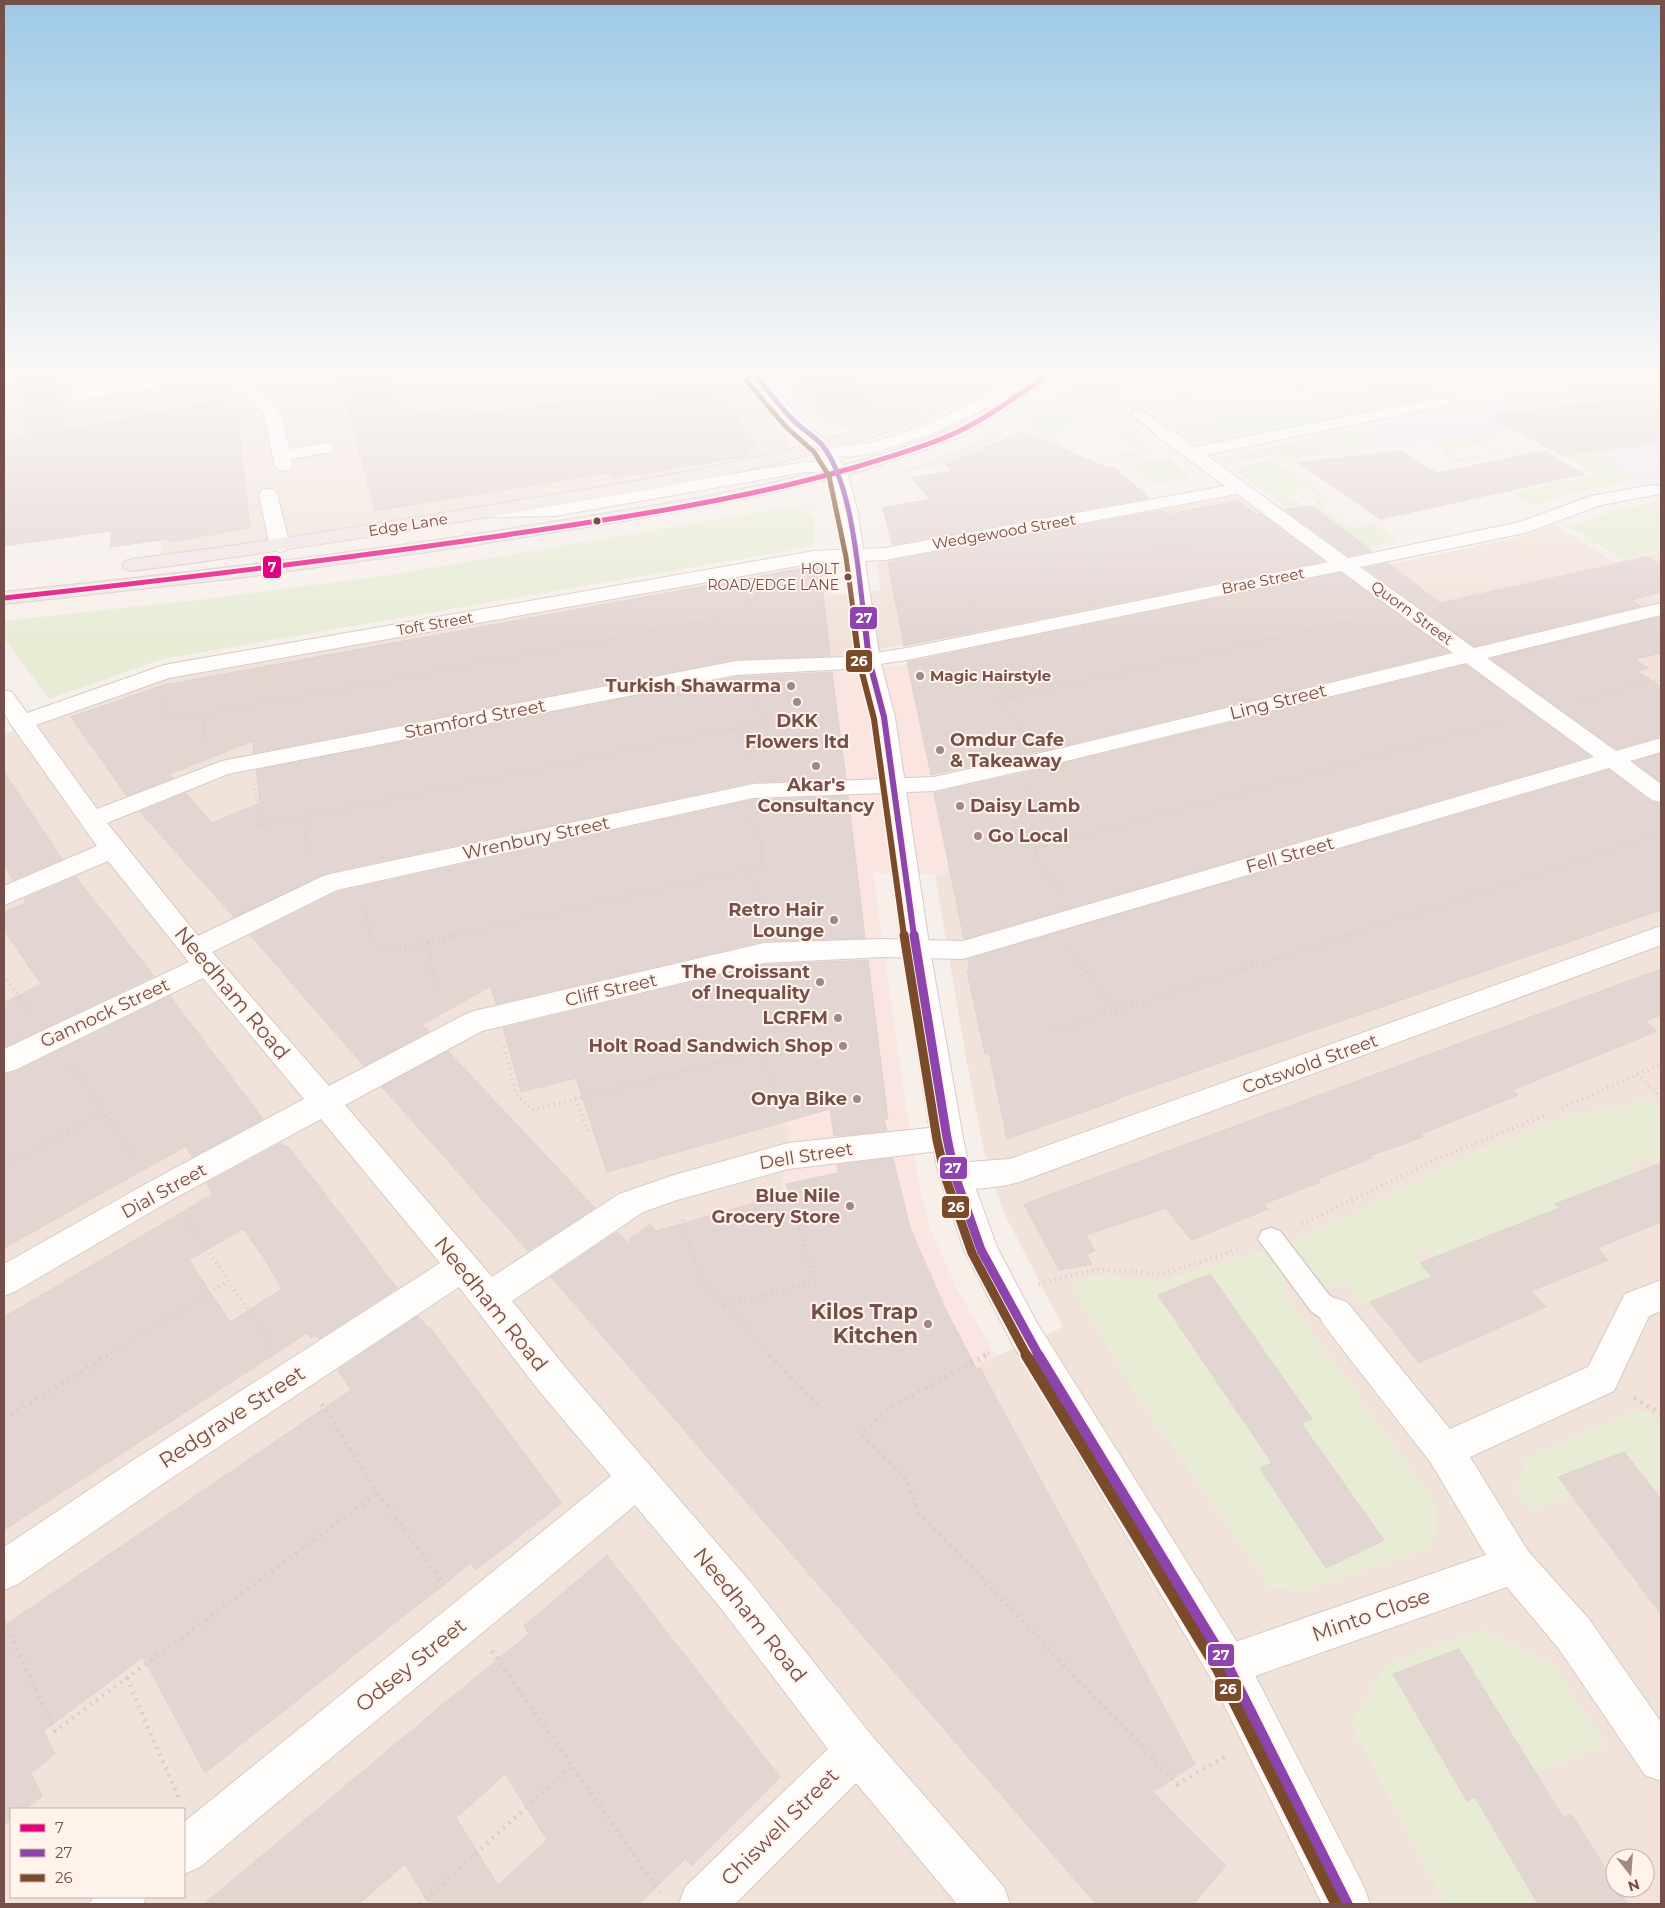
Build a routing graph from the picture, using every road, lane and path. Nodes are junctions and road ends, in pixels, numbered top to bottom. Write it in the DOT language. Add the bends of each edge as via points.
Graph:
graph roads {
  1 [pos="747,463"];
  2 [pos="833,463"];
  3 [pos="866,463"];
  4 [pos="1029,463"];
  5 [pos="1118,463"];
  6 [pos="1206,463"];
  7 [pos="1284,463"];
  8 [pos="838,472"];
  9 [pos="1240,488"];
  10 [pos="1657,488"];
  11 [pos="1302,489"];
  12 [pos="268,494"];
  13 [pos="1303,500"];
  14 [pos="898,501"];
  15 [pos="1322,501"];
  16 [pos="1318,502"];
  17 [pos="1313,503"];
  18 [pos="884,504"];
  19 [pos="487,512"];
  20 [pos="1331,512"];
  21 [pos="1550,519"];
  22 [pos="1385,524"];
  23 [pos="1291,525"];
  24 [pos="280,546"];
  25 [pos="1322,548"];
  26 [pos="1661,550"];
  27 [pos="856,555"];
  28 [pos="1345,565"];
  29 [pos="116,567"];
  30 [pos="41,576"];
  31 [pos="4,581"];
  32 [pos="4,598"];
  33 [pos="1406,609"];
  34 [pos="1661,609"];
  35 [pos="1000,635"];
  36 [pos="967,642"];
  37 [pos="1470,655"];
  38 [pos="870,660"];
  39 [pos="741,668"];
  40 [pos="164,672"];
  41 [pos="1661,679"];
  42 [pos="1013,697"];
  43 [pos="12,710"];
  44 [pos="1546,710"];
  45 [pos="735,728"];
  46 [pos="1661,745"];
  47 [pos="1046,758"];
  48 [pos="1612,760"];
  49 [pos="252,762"];
  50 [pos="1007,767"];
  51 [pos="893,786"];
  52 [pos="747,793"];
  53 [pos="1661,795"];
  54 [pos="303,817"];
  55 [pos="90,821"];
  56 [pos="1661,834"];
  57 [pos="1065,840"];
  58 [pos="112,849"];
  59 [pos="308,851"];
  60 [pos="748,869"];
  61 [pos="361,876"];
  62 [pos="4,896"];
  63 [pos="1080,917"];
  64 [pos="1049,926"];
  65 [pos="1661,935"];
  66 [pos="427,942"];
  67 [pos="916,950"];
  68 [pos="765,954"];
  69 [pos="200,957"];
  70 [pos="4,975"];
  71 [pos="436,989"];
  72 [pos="1117,1010"];
  73 [pos="497,1017"];
  74 [pos="1053,1031"];
  75 [pos="50,1039"];
  76 [pos="760,1052"];
  77 [pos="4,1062"];
  78 [pos="1661,1064"];
  79 [pos="1637,1074"];
  80 [pos="777,1092"];
  81 [pos="1661,1097"];
  82 [pos="576,1099"];
  83 [pos="326,1103"];
  84 [pos="1562,1108"];
  85 [pos="103,1113"];
  86 [pos="589,1135"];
  87 [pos="947,1138"];
  88 [pos="775,1158"];
  89 [pos="4,1165"];
  90 [pos="955,1176"];
  91 [pos="674,1188"];
  92 [pos="162,1190"];
  93 [pos="1271,1240"];
  94 [pos="462,1267"];
  95 [pos="4,1281"];
  96 [pos="228,1281"];
  97 [pos="1661,1295"];
  98 [pos="489,1298"];
  99 [pos="724,1306"];
  100 [pos="1335,1313"];
  101 [pos="1025,1334"];
  102 [pos="300,1373"];
  103 [pos="819,1407"];
  104 [pos="4,1419"];
  105 [pos="1444,1450"];
  106 [pos="638,1478"];
  107 [pos="378,1493"];
  108 [pos="1514,1565"];
  109 [pos="4,1570"];
  110 [pos="469,1619"];
  111 [pos="4,1622"];
  112 [pos="1227,1665"];
  113 [pos="126,1678"];
  114 [pos="1263,1736"];
  115 [pos="857,1751"];
  116 [pos="1661,1760"];
  117 [pos="573,1765"];
  118 [pos="176,1808"];
  119 [pos="185,1830"];
  120 [pos="191,1846"];
  121 [pos="684,1901"];
  122 [pos="420,1904"];
  123 [pos="987,1904"];
  124 [pos="1347,1904"];
  1 -- 19 [label="highway, Edge Lane"];
  2 -- 8 [label="street"];
  3 -- 8 [label="highway, Edge Lane"];
  4 -- 5 [label="path" via="1004,474 1012,481"];
  6 -- 9 [label="street, Quorn Street"];
  7 -- 15 [label="path" via="1335,498"];
  8 -- 19 [label="street" via="825,467 804,466 555,510"];
  8 -- 27 [label="street"];
  8 -- 32 [label="highway, Edge Lane" via="664,510 436,546 293,566"];
  9 -- 23 [label="street, Quorn Street"];
  9 -- 27 [label="street, Wedgewood Street" via="885,554"];
  10 -- 21 [label="street, Brae Street" via="1597,500"];
  11 -- 15 [label="path"];
  12 -- 24 [label="street"];
  13 -- 15 [label="path" via="1298,497"];
  14 -- 18 [label="path"];
  15 -- 16 [label="path"];
  16 -- 17 [label="path"];
  16 -- 20 [label="path"];
  19 -- 24 [label="highway, Edge Lane"];
  20 -- 22 [label="path" via="1352,526 1380,520"];
  20 -- 25 [label="path"];
  21 -- 26 [label="path" via="1617,560"];
  21 -- 28 [label="street, Brae Street"];
  23 -- 25 [label="street, Quorn Street"];
  23 -- 35 [label="path" via="964,588 970,600"];
  24 -- 29 [label="highway, Edge Lane"];
  25 -- 28 [label="street, Quorn Street"];
  27 -- 38 [label="street"];
  27 -- 40 [label="street, Toft Street" via="814,556"];
  28 -- 33 [label="street, Quorn Street"];
  28 -- 35 [label="street, Brae Street"];
  30 -- 31 [label="highway"];
  33 -- 37 [label="street, Quorn Street"];
  33 -- 42 [label="path"];
  34 -- 37 [label="street, Ling Street"];
  35 -- 36 [label="street, Brae Street"];
  36 -- 38 [label="street, Brae Street"];
  36 -- 42 [label="path"];
  37 -- 44 [label="street, Quorn Street"];
  37 -- 47 [label="street, Ling Street"];
  38 -- 39 [label="street, Stamford Street"];
  38 -- 51 [label="street" via="883,706"];
  39 -- 40 [label="path" via="717,618 173,720 166,717"];
  39 -- 45 [label="path" via="764,723"];
  39 -- 49 [label="street, Stamford Street"];
  40 -- 43 [label="street, Toft Street"];
  41 -- 44 [label="path"];
  42 -- 47 [label="path" via="998,701"];
  43 -- 55 [label="street, Needham Road"];
  44 -- 48 [label="street, Quorn Street"];
  44 -- 57 [label="path"];
  45 -- 52 [label="path" via="759,771"];
  45 -- 54 [label="path"];
  46 -- 48 [label="street, Fell Street"];
  47 -- 50 [label="street, Ling Street"];
  48 -- 53 [label="street, Quorn Street"];
  48 -- 63 [label="street, Fell Street"];
  49 -- 54 [label="path" via="260,826"];
  49 -- 55 [label="street, Stamford Street" via="222,768"];
  50 -- 51 [label="street, Ling Street" via="934,784"];
  50 -- 57 [label="path"];
  51 -- 52 [label="street, Wrenbury Street"];
  51 -- 67 [label="street"];
  52 -- 60 [label="path" via="762,845 761,866"];
  52 -- 61 [label="street, Wrenbury Street"];
  54 -- 59 [label="path"];
  55 -- 58 [label="street, Needham Road"];
  56 -- 72 [label="path"];
  57 -- 63 [label="path" via="1035,848 1035,858"];
  58 -- 62 [label="street"];
  58 -- 69 [label="street, Needham Road"];
  60 -- 66 [label="path"];
  60 -- 68 [label="path" via="775,926"];
  61 -- 66 [label="path" via="370,938 383,952"];
  61 -- 69 [label="street, Wrenbury Street" via="330,883"];
  63 -- 64 [label="street, Fell Street"];
  64 -- 67 [label="street, Fell Street" via="963,950"];
  64 -- 72 [label="path"];
  65 -- 90 [label="street, Cotswold Street" via="1011,1172"];
  66 -- 71 [label="path"];
  67 -- 68 [label="street, Cliff Street" via="883,948"];
  67 -- 87 [label="street"];
  68 -- 73 [label="street, Cliff Street"];
  68 -- 76 [label="path" via="791,1044"];
  69 -- 75 [label="street, Gannock Street"];
  69 -- 83 [label="street, Needham Road"];
  70 -- 75 [label="path"];
  72 -- 74 [label="path"];
  73 -- 82 [label="path" via="516,1094 532,1110"];
  73 -- 83 [label="street, Cliff Street" via="474,1022"];
  75 -- 77 [label="street, Gannock Street"];
  75 -- 85 [label="path"];
  76 -- 80 [label="path"];
  76 -- 82 [label="path"];
  78 -- 79 [label="path"];
  79 -- 81 [label="path"];
  79 -- 84 [label="path"];
  82 -- 86 [label="path"];
  83 -- 92 [label="street, Dial Street"];
  83 -- 94 [label="street, Needham Road"];
  85 -- 89 [label="path"];
  85 -- 92 [label="path" via="144,1171"];
  87 -- 88 [label="street, Dell Street"];
  87 -- 90 [label="street"];
  88 -- 91 [label="street, Dell Street"];
  88 -- 99 [label="path" via="816,1281"];
  90 -- 101 [label="street" via="981,1250"];
  91 -- 98 [label="street, Dell Street" via="632,1203"];
  91 -- 99 [label="path" via="700,1280"];
  92 -- 95 [label="street, Dial Street"];
  92 -- 96 [label="path" via="179,1209"];
  93 -- 100 [label="lane" via="1320,1303"];
  94 -- 98 [label="street, Needham Road"];
  94 -- 102 [label="street, Redgrave Street"];
  96 -- 102 [label="path" via="279,1355"];
  96 -- 104 [label="path"];
  97 -- 105 [label="street" via="1637,1305 1601,1379"];
  98 -- 106 [label="street, Needham Road" via="553,1380"];
  99 -- 103 [label="path"];
  100 -- 105 [label="street"];
  101 -- 112 [label="street"];
  101 -- 114 [label="path" via="888,1409 861,1433 905,1477 920,1513 1177,1784"];
  102 -- 107 [label="path"];
  102 -- 109 [label="street, Redgrave Street"];
  105 -- 108 [label="street"];
  106 -- 110 [label="street, Odsey Street"];
  106 -- 115 [label="street, Needham Road" via="738,1598"];
  107 -- 110 [label="path"];
  107 -- 113 [label="path"];
  108 -- 112 [label="street, Minto Close"];
  108 -- 116 [label="street" via="1574,1634"];
  110 -- 117 [label="path"];
  110 -- 120 [label="street, Odsey Street"];
  111 -- 113 [label="path" via="55,1731"];
  112 -- 114 [label="street"];
  113 -- 118 [label="path"];
  114 -- 124 [label="street"];
  115 -- 121 [label="street, Chiswell Street"];
  115 -- 123 [label="street, Needham Road"];
  117 -- 121 [label="path"];
  117 -- 122 [label="path"];
  119 -- 120 [label="path"];
}
